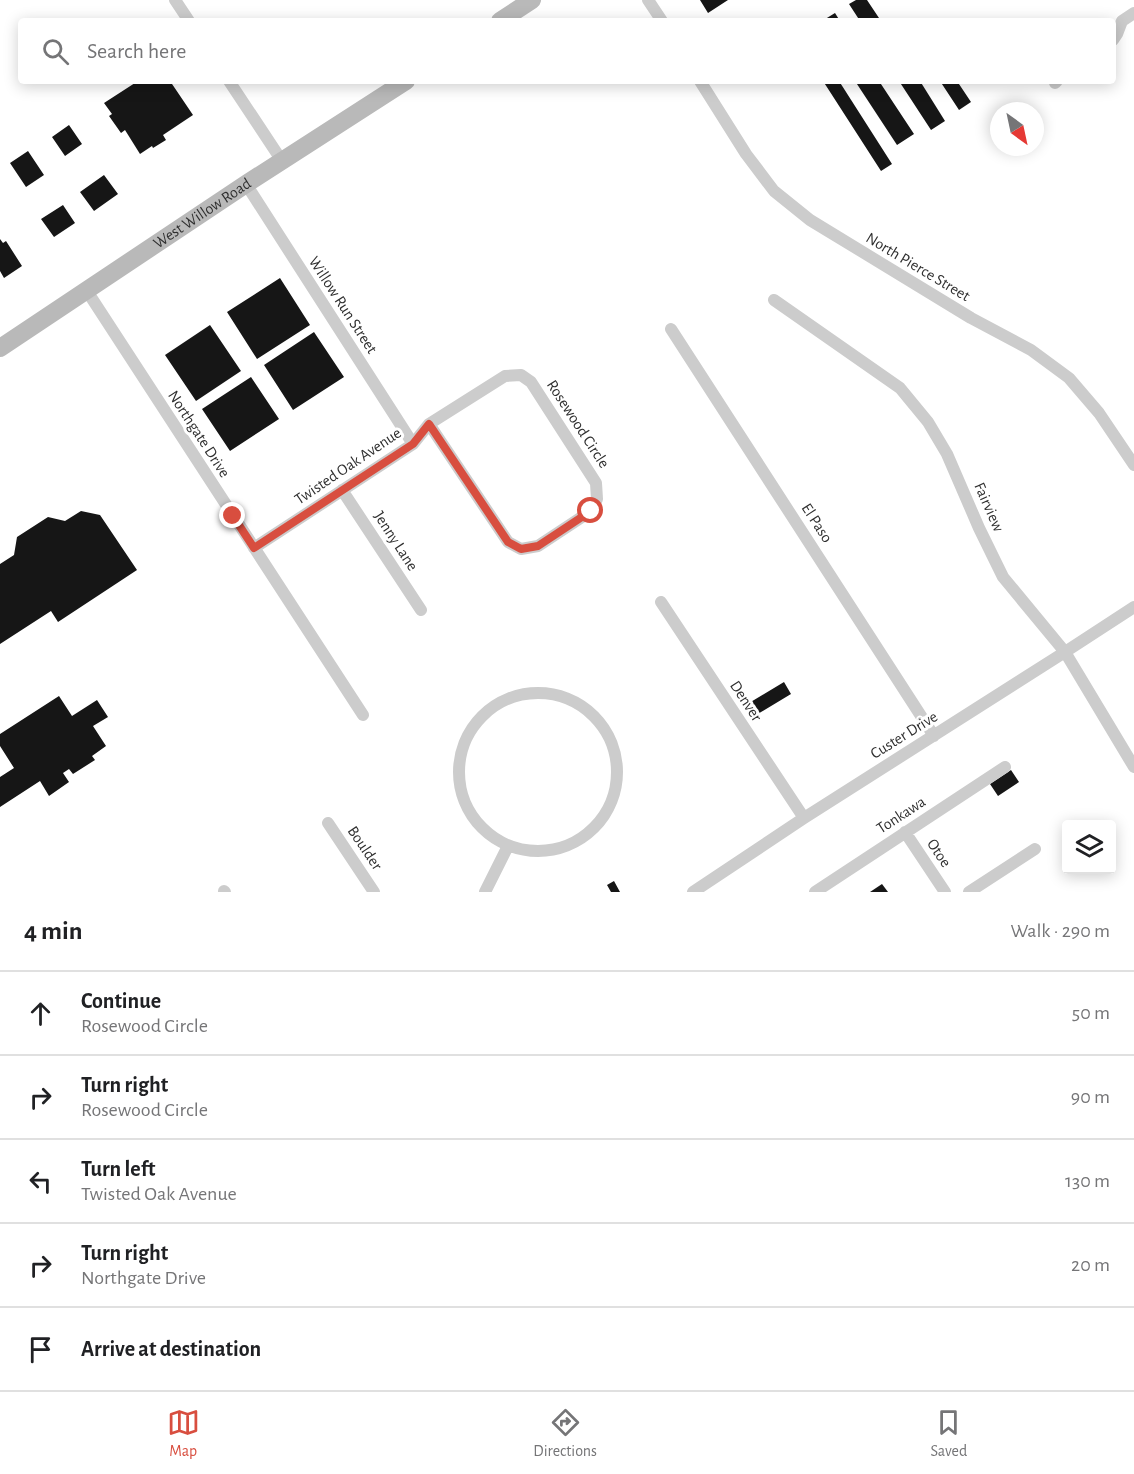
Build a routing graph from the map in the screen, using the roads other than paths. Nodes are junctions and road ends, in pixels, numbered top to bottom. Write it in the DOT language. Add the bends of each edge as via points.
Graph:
graph roads {
  1 [pos="175,0"];
  2 [pos="532,0"];
  3 [pos="648,0"];
  4 [pos="1134,13"];
  5 [pos="187,18"];
  6 [pos="505,18"];
  7 [pos="660,18"];
  8 [pos="1116,36"];
  9 [pos="231,84"];
  10 [pos="401,84"];
  11 [pos="702,84"];
  12 [pos="282,161"];
  13 [pos="246,184"];
  14 [pos="87,291"];
  15 [pos="774,300"];
  16 [pos="672,329"];
  17 [pos="0,348"];
  18 [pos="520,375"];
  19 [pos="429,424"];
  20 [pos="413,444"];
  21 [pos="1134,465"];
  22 [pos="342,490"];
  23 [pos="254,548"];
  24 [pos="661,602"];
  25 [pos="421,610"];
  26 [pos="1133,610"];
  27 [pos="1065,652"];
  28 [pos="363,715"];
  29 [pos="934,736"];
  30 [pos="1005,766"];
  31 [pos="1134,767"];
  32 [pos="804,818"];
  33 [pos="328,823"];
  34 [pos="905,832"];
  35 [pos="508,846"];
  36 [pos="1035,849"];
  37 [pos="374,892"];
  38 [pos="485,892"];
  39 [pos="693,892"];
  40 [pos="815,892"];
  41 [pos="945,892"];
  42 [pos="969,892"];
  1 -- 5 [label="street"];
  2 -- 6 [label="main road"];
  3 -- 7 [label="street"];
  4 -- 8 [label="street" via="1122,21"];
  9 -- 12 [label="street"];
  10 -- 12 [label="main road, West Willow Road"];
  11 -- 21 [label="street, North Pierce Street" via="774,191 810,220 1031,350 1069,378 1099,413"];
  12 -- 13 [label="main road, West Willow Road"];
  13 -- 14 [label="main road, West Willow Road"];
  13 -- 20 [label="street, Willow Run Street"];
  14 -- 17 [label="main road, West Willow Road"];
  14 -- 23 [label="street, Northgate Drive"];
  15 -- 27 [label="street, Fairview" via="900,388 928,422 947,454 1003,577"];
  16 -- 29 [label="street, El Paso"];
  18 -- 19 [label="street, Twisted Oak Avenue" via="505,376"];
  18 -- 19 [label="street, Rosewood Circle" via="531,382 596,483 597,499 591,511 538,546 521,549 508,542"];
  19 -- 20 [label="street, Twisted Oak Avenue"];
  20 -- 22 [label="street, Twisted Oak Avenue"];
  22 -- 23 [label="street, Twisted Oak Avenue"];
  22 -- 25 [label="street, Jenny Lane"];
  23 -- 28 [label="street, Northgate Drive"];
  24 -- 32 [label="street, Denver"];
  26 -- 27 [label="street, Custer Drive"];
  27 -- 29 [label="street, Custer Drive"];
  27 -- 31 [label="street, Fairview"];
  29 -- 32 [label="street, Custer Drive"];
  30 -- 34 [label="street, Tonkawa"];
  32 -- 39 [label="street, Custer Drive"];
  33 -- 37 [label="street, Boulder"];
  34 -- 40 [label="street, Tonkawa"];
  34 -- 41 [label="street, Otoe"];
  35 -- 35 [label="street" via="550,851 577,842 598,825 613,801 618,760 609,734 592,712 561,695 533,692 506,699 475,723 462,747 458,774 464,802 479,825"];
  35 -- 38 [label="street"];
  36 -- 42 [label="street"];
}
